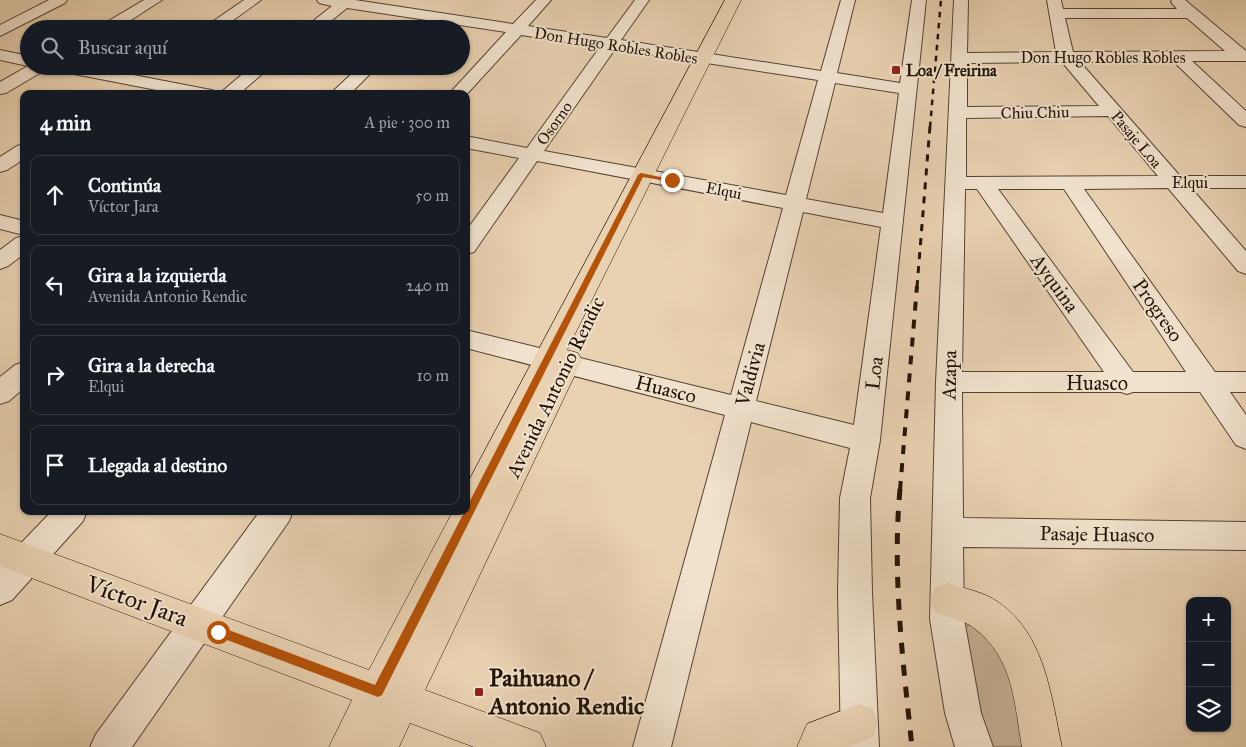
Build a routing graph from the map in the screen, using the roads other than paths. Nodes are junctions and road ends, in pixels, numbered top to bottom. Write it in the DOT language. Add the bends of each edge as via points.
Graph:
graph roads {
  1 [pos="60,0"];
  2 [pos="155,0"];
  3 [pos="254,0"];
  4 [pos="324,0"];
  5 [pos="544,0"];
  6 [pos="642,0"];
  7 [pos="732,0"];
  8 [pos="744,0"];
  9 [pos="848,0"];
  10 [pos="919,0"];
  11 [pos="961,0"];
  12 [pos="1176,0"];
  13 [pos="346,2"];
  14 [pos="1056,7"];
  15 [pos="433,10"];
  16 [pos="1191,13"];
  17 [pos="21,20"];
  18 [pos="121,20"];
  19 [pos="224,20"];
  20 [pos="323,20"];
  21 [pos="422,20"];
  22 [pos="20,21"];
  23 [pos="517,30"];
  24 [pos="0,31"];
  25 [pos="611,44"];
  26 [pos="0,55"];
  27 [pos="1177,56"];
  28 [pos="1243,56"];
  29 [pos="1067,57"];
  30 [pos="960,58"];
  31 [pos="20,59"];
  32 [pos="709,59"];
  33 [pos="24,75"];
  34 [pos="106,75"];
  35 [pos="139,75"];
  36 [pos="252,75"];
  37 [pos="360,75"];
  38 [pos="828,77"];
  39 [pos="132,80"];
  40 [pos="0,89"];
  41 [pos="908,89"];
  42 [pos="116,90"];
  43 [pos="185,90"];
  44 [pos="233,90"];
  45 [pos="343,90"];
  46 [pos="462,90"];
  47 [pos="1113,111"];
  48 [pos="957,113"];
  49 [pos="1246,121"];
  50 [pos="470,143"];
  51 [pos="20,153"];
  52 [pos="532,154"];
  53 [pos="0,166"];
  54 [pos="649,176"];
  55 [pos="1173,182"];
  56 [pos="1246,182"];
  57 [pos="955,183"];
  58 [pos="983,183"];
  59 [pos="1070,183"];
  60 [pos="795,204"];
  61 [pos="0,222"];
  62 [pos="893,222"];
  63 [pos="20,227"];
  64 [pos="470,241"];
  65 [pos="20,247"];
  66 [pos="0,261"];
  67 [pos="1246,266"];
  68 [pos="470,340"];
  69 [pos="557,362"];
  70 [pos="20,376"];
  71 [pos="949,382"];
  72 [pos="1246,382"];
  73 [pos="1208,383"];
  74 [pos="1127,384"];
  75 [pos="0,393"];
  76 [pos="741,408"];
  77 [pos="1246,437"];
  78 [pos="866,440"];
  79 [pos="67,515"];
  80 [pos="275,515"];
  81 [pos="948,532"];
  82 [pos="1246,536"];
  83 [pos="13,555"];
  84 [pos="0,589"];
  85 [pos="947,600"];
  86 [pos="197,624"];
  87 [pos="390,696"];
  88 [pos="859,735"];
  89 [pos="109,747"];
  90 [pos="349,747"];
  91 [pos="378,747"];
  92 [pos="526,747"];
  93 [pos="652,747"];
  94 [pos="817,747"];
  95 [pos="974,747"];
  96 [pos="1042,747"];
  1 -- 17 [label="street"];
  2 -- 18 [label="street"];
  3 -- 19 [label="street"];
  4 -- 13 [label="street, Don Hugo Robles Robles"];
  5 -- 23 [label="street"];
  6 -- 25 [label="street, Osorno"];
  7 -- 32 [label="main road, Avenida Antonio Rendic"];
  8 -- 32 [label="main road, Avenida Antonio Rendic"];
  9 -- 38 [label="street, Valdivia"];
  10 -- 41 [label="street, Loa"];
  11 -- 30 [label="street, Azapa"];
  12 -- 16 [label="street"];
  13 -- 15 [label="street, Don Hugo Robles Robles"];
  13 -- 20 [label="street"];
  14 -- 16 [label="street"];
  14 -- 29 [label="street, Pasaje Loa"];
  15 -- 21 [label="street"];
  15 -- 23 [label="street, Don Hugo Robles Robles"];
  16 -- 28 [label="street"];
  22 -- 24 [label="street"];
  23 -- 25 [label="street, Don Hugo Robles Robles"];
  23 -- 46 [label="street"];
  25 -- 32 [label="street, Don Hugo Robles Robles"];
  25 -- 52 [label="street, Osorno"];
  26 -- 31 [label="street"];
  27 -- 28 [label="street, Don Hugo Robles Robles"];
  27 -- 29 [label="street, Don Hugo Robles Robles"];
  27 -- 49 [label="street"];
  29 -- 30 [label="street, Don Hugo Robles Robles"];
  29 -- 47 [label="street, Pasaje Loa"];
  30 -- 48 [label="street, Azapa"];
  32 -- 38 [label="street, Don Hugo Robles Robles"];
  32 -- 54 [label="main road, Avenida Antonio Rendic"];
  33 -- 40 [label="street"];
  34 -- 39 [label="street"];
  35 -- 39 [label="street"];
  36 -- 44 [label="street"];
  37 -- 45 [label="street"];
  38 -- 41 [label="street, Don Hugo Robles Robles"];
  38 -- 60 [label="street, Valdivia"];
  39 -- 42 [label="street"];
  39 -- 43 [label="street"];
  41 -- 62 [label="street, Loa"];
  47 -- 48 [label="street, Chiu Chiu"];
  47 -- 55 [label="street, Pasaje Loa"];
  48 -- 57 [label="street, Azapa"];
  50 -- 52 [label="street, Elqui"];
  51 -- 53 [label="street"];
  52 -- 54 [label="street, Elqui"];
  52 -- 64 [label="street, Osorno"];
  54 -- 60 [label="street, Elqui"];
  54 -- 69 [label="main road, Avenida Antonio Rendic"];
  55 -- 56 [label="street, Elqui"];
  55 -- 59 [label="street, Elqui"];
  55 -- 67 [label="street, Pasaje Loa"];
  57 -- 58 [label="street, Elqui"];
  57 -- 71 [label="street, Azapa"];
  58 -- 59 [label="street, Elqui"];
  58 -- 74 [label="street, Ayquina"];
  59 -- 73 [label="street, Progreso"];
  60 -- 62 [label="street, Elqui"];
  60 -- 76 [label="street, Valdivia"];
  61 -- 63 [label="street"];
  62 -- 78 [label="street, Loa"];
  65 -- 66 [label="street"];
  68 -- 69 [label="street, Huasco"];
  69 -- 76 [label="street, Huasco"];
  69 -- 87 [label="main road, Avenida Antonio Rendic"];
  70 -- 75 [label="street"];
  71 -- 74 [label="street, Huasco"];
  71 -- 81 [label="street, Azapa"];
  72 -- 73 [label="street, Huasco"];
  73 -- 74 [label="street, Huasco"];
  73 -- 77 [label="street, Progreso"];
  76 -- 78 [label="street, Huasco"];
  76 -- 93 [label="street, Valdivia"];
  78 -- 88 [label="street, Loa" via="855,498"];
  79 -- 83 [label="street"];
  80 -- 86 [label="street"];
  81 -- 82 [label="street, Pasaje Huasco"];
  81 -- 85 [label="street, Azapa"];
  83 -- 84 [label="street"];
  83 -- 86 [label="main road, Víctor Jara"];
  85 -- 95 [label="street, Azapa" via="947,618 963,713"];
  85 -- 96 [label="main road" via="985,614 1007,636 1026,667"];
  86 -- 87 [label="main road, Víctor Jara"];
  86 -- 89 [label="street"];
  87 -- 90 [label="main road, Avenida Antonio Rendic"];
  87 -- 91 [label="main road, Avenida Antonio Rendic"];
  87 -- 92 [label="main road, Víctor Jara"];
  88 -- 94 [label="main road" via="821,738"];
}
